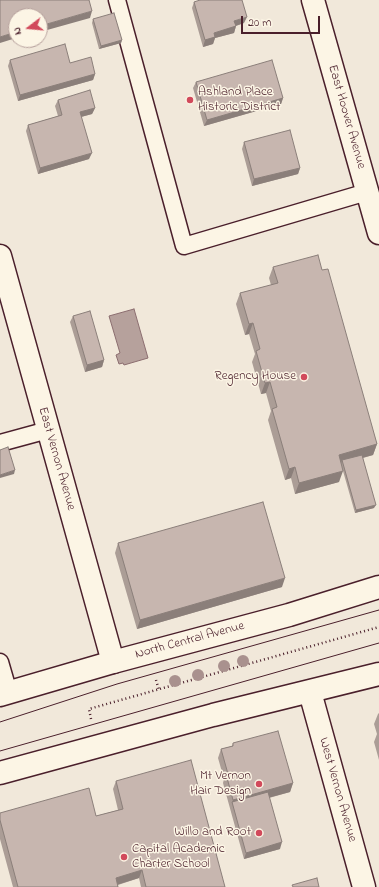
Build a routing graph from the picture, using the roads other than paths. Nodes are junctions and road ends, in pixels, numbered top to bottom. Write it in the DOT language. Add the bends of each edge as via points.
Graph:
graph roads {
  1 [pos="117,0"];
  2 [pos="314,0"];
  3 [pos="368,192"];
  4 [pos="379,233"];
  5 [pos="0,256"];
  6 [pos="48,430"];
  7 [pos="0,443"];
  8 [pos="379,587"];
  9 [pos="0,662"];
  10 [pos="113,662"];
  11 [pos="379,674"];
  12 [pos="310,692"];
  13 [pos="4,694"];
  14 [pos="0,773"];
  15 [pos="364,887"];
  1 -- 3 [label="lane" via="184,246"];
  2 -- 3 [label="street, East Hoover Avenue"];
  3 -- 4 [label="street, East Hoover Avenue"];
  5 -- 6 [label="street, East Vernon Avenue"];
  6 -- 7 [label="lane"];
  6 -- 10 [label="street, East Vernon Avenue"];
  8 -- 10 [label="street, North Central Avenue" via="289,615"];
  9 -- 13 [label="lane"];
  10 -- 13 [label="street, North Central Avenue"];
  11 -- 12 [label="street"];
  12 -- 14 [label="street" via="213,715"];
  12 -- 15 [label="street, West Vernon Avenue"];
}
